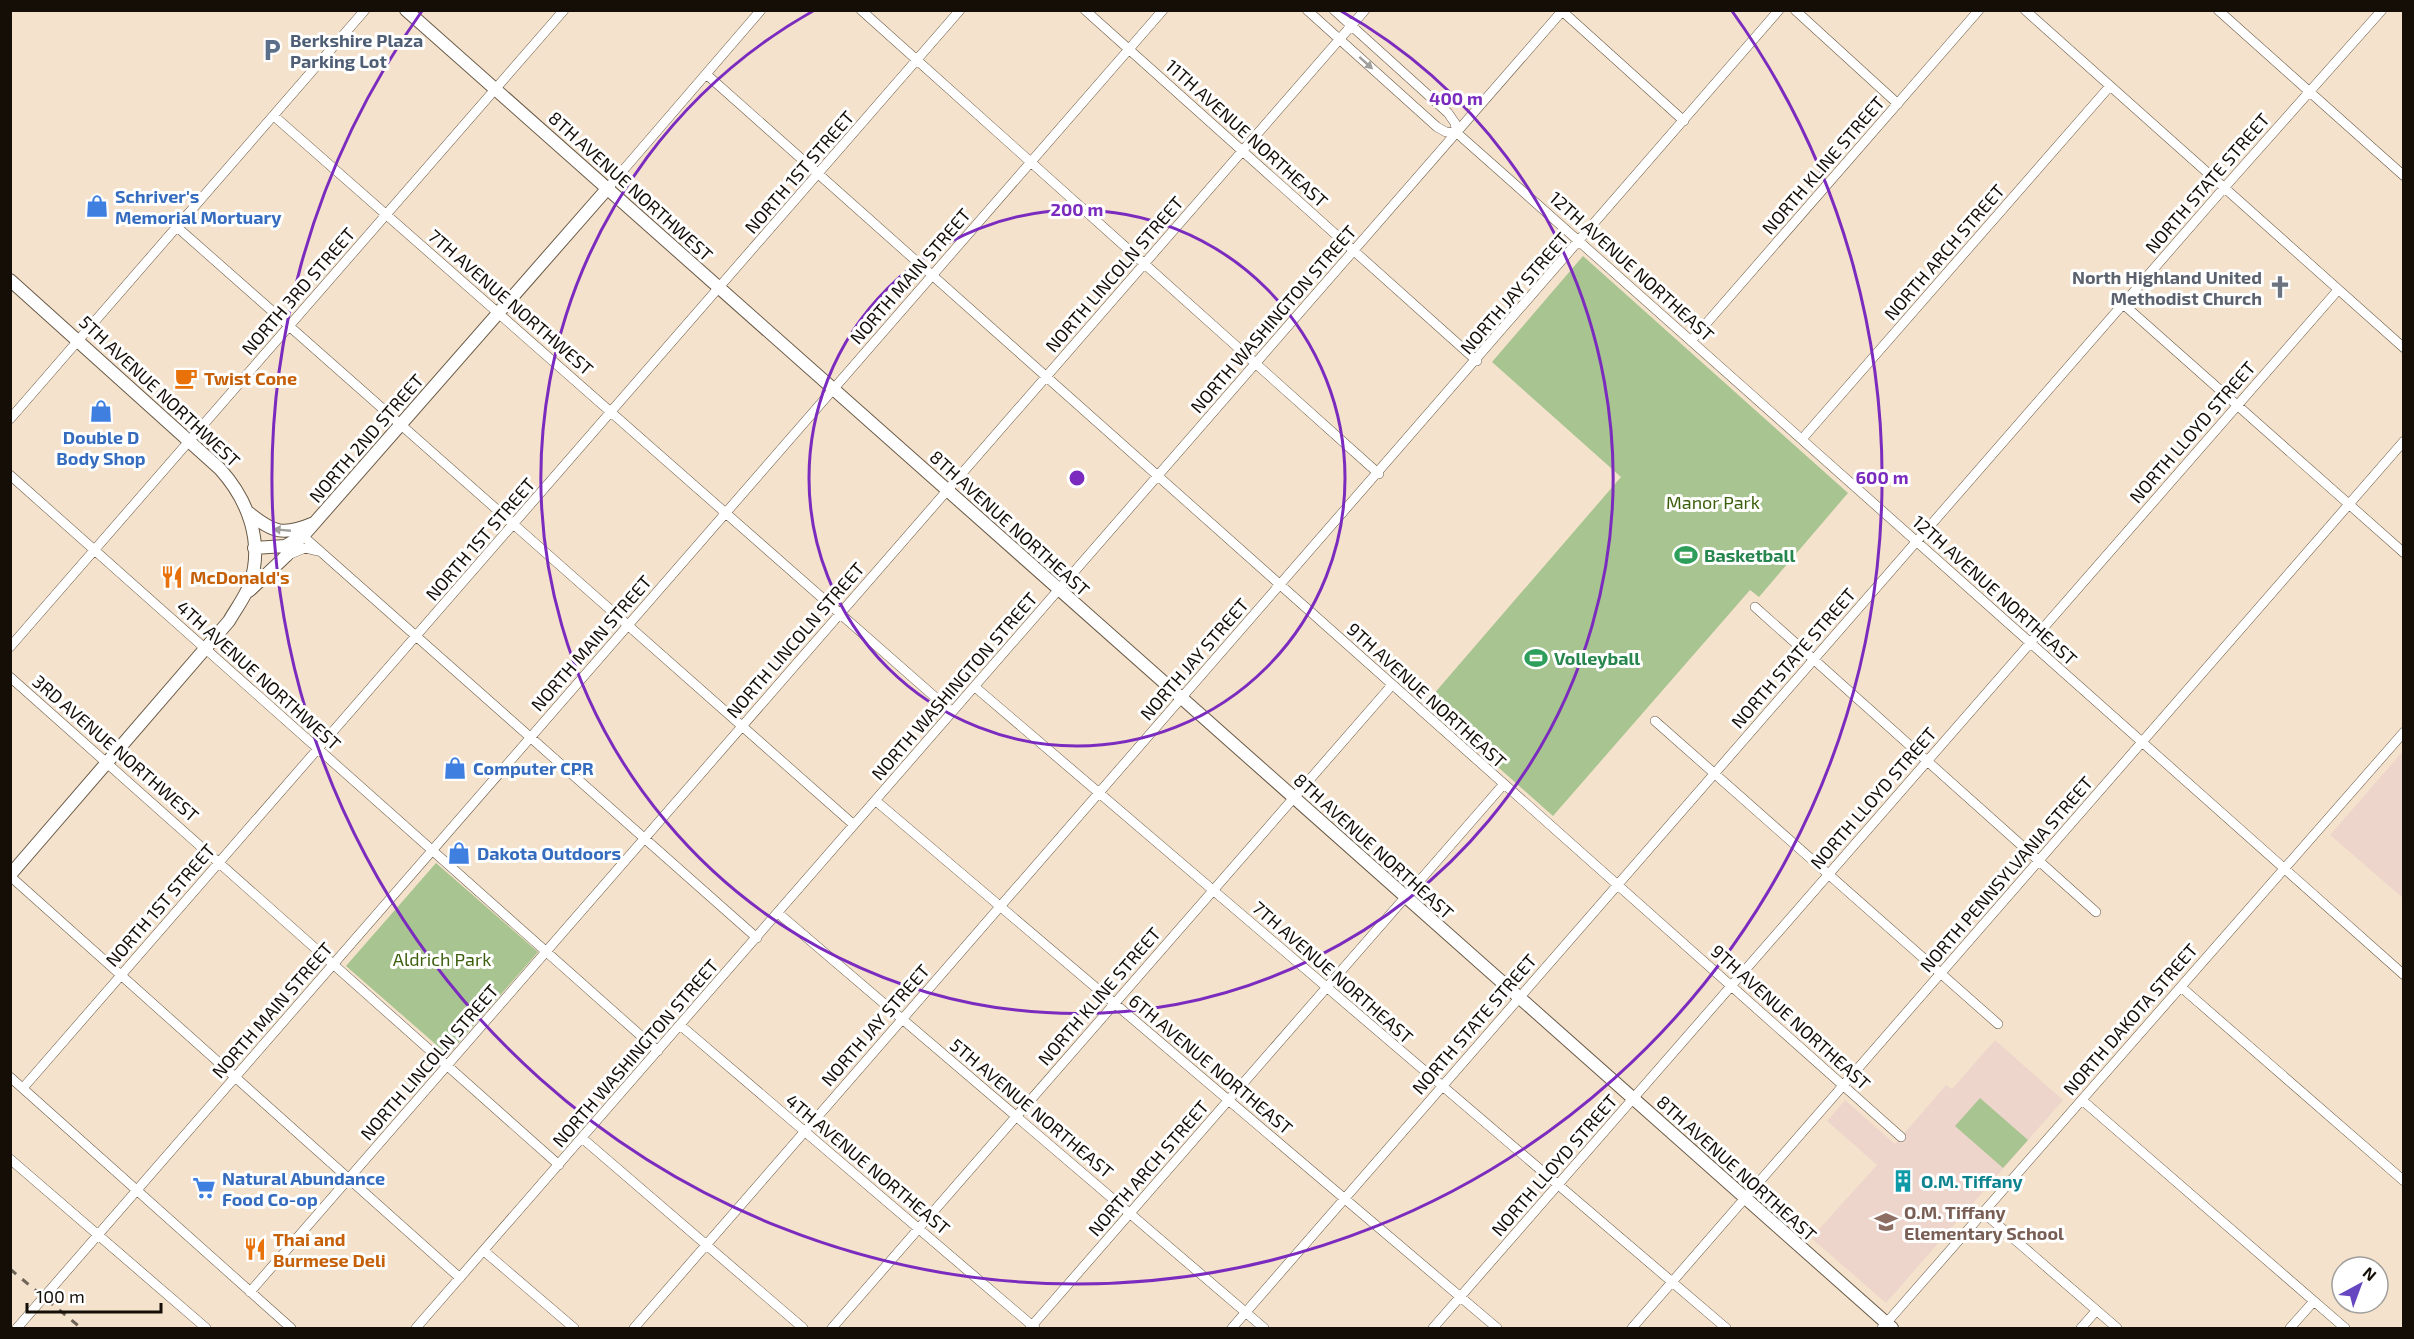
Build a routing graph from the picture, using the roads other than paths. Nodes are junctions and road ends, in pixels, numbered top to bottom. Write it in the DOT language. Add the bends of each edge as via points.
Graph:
graph roads {
  1 [pos="365,10"];
  2 [pos="406,10"];
  3 [pos="564,10"];
  4 [pos="761,10"];
  5 [pos="861,10"];
  6 [pos="960,10"];
  7 [pos="1085,10"];
  8 [pos="1163,10"];
  9 [pos="1307,10"];
  10 [pos="1334,10"];
  11 [pos="1365,10"];
  12 [pos="1779,10"];
  13 [pos="1795,10"];
  14 [pos="1979,10"];
  15 [pos="2025,10"];
  16 [pos="2218,10"];
  17 [pos="2382,10"];
  18 [pos="1562,11"];
  19 [pos="1351,26"];
  20 [pos="1340,40"];
  21 [pos="1129,49"];
  22 [pos="917,60"];
  23 [pos="706,74"];
  24 [pos="2110,86"];
  25 [pos="495,90"];
  26 [pos="2310,92"];
  27 [pos="1898,104"];
  28 [pos="274,116"];
  29 [pos="1684,121"];
  30 [pos="1457,133"];
  31 [pos="1242,151"];
  32 [pos="1031,162"];
  33 [pos="819,173"];
  34 [pos="2403,176"];
  35 [pos="2224,188"];
  36 [pos="607,189"];
  37 [pos="387,214"];
  38 [pos="177,227"];
  39 [pos="1580,241"];
  40 [pos="1354,251"];
  41 [pos="1145,264"];
  42 [pos="933,275"];
  43 [pos="10,280"];
  44 [pos="720,289"];
  45 [pos="2338,290"];
  46 [pos="2123,304"];
  47 [pos="499,313"];
  48 [pos="289,326"];
  49 [pos="78,341"];
  50 [pos="1691,341"];
  51 [pos="2403,348"];
  52 [pos="1477,361"];
  53 [pos="1256,364"];
  54 [pos="1047,376"];
  55 [pos="833,389"];
  56 [pos="2237,406"];
  57 [pos="612,412"];
  58 [pos="10,419"];
  59 [pos="401,426"];
  60 [pos="1802,439"];
  61 [pos="191,440"];
  62 [pos="2403,441"];
  63 [pos="1379,474"];
  64 [pos="10,476"];
  65 [pos="1158,476"];
  66 [pos="947,491"];
  67 [pos="2349,504"];
  68 [pos="249,513"];
  69 [pos="726,513"];
  70 [pos="318,521"];
  71 [pos="514,524"];
  72 [pos="301,538"];
  73 [pos="1916,542"];
  74 [pos="254,548"];
  75 [pos="95,550"];
  76 [pos="2403,553"];
  77 [pos="286,556"];
  78 [pos="325,558"];
  79 [pos="1280,586"];
  80 [pos="1059,591"];
  81 [pos="245,593"];
  82 [pos="1755,608"];
  83 [pos="840,614"];
  84 [pos="628,625"];
  85 [pos="415,637"];
  86 [pos="2030,643"];
  87 [pos="10,647"];
  88 [pos="206,650"];
  89 [pos="1814,659"];
  90 [pos="10,677"];
  91 [pos="1392,685"];
  92 [pos="975,687"];
  93 [pos="1181,699"];
  94 [pos="952,712"];
  95 [pos="1655,721"];
  96 [pos="743,726"];
  97 [pos="2403,732"];
  98 [pos="530,738"];
  99 [pos="2142,742"];
  100 [pos="318,750"];
  101 [pos="1927,761"];
  102 [pos="108,763"];
  103 [pos="1715,773"];
  104 [pos="1503,785"];
  105 [pos="1099,794"];
  106 [pos="1293,798"];
  107 [pos="876,801"];
  108 [pos="854,825"];
  109 [pos="644,838"];
  110 [pos="431,851"];
  111 [pos="2039,861"];
  112 [pos="220,862"];
  113 [pos="2283,870"];
  114 [pos="1829,874"];
  115 [pos="10,875"];
  116 [pos="1617,886"];
  117 [pos="1212,891"];
  118 [pos="1404,897"];
  119 [pos="1001,906"];
  120 [pos="2096,912"];
  121 [pos="778,913"];
  122 [pos="757,938"];
  123 [pos="546,952"];
  124 [pos="333,963"];
  125 [pos="1941,974"];
  126 [pos="122,975"];
  127 [pos="2403,975"];
  128 [pos="1326,987"];
  129 [pos="1731,987"];
  130 [pos="2181,987"];
  131 [pos="1519,998"];
  132 [pos="1114,1003"];
  133 [pos="903,1019"];
  134 [pos="1998,1024"];
  135 [pos="680,1025"];
  136 [pos="658,1051"];
  137 [pos="448,1065"];
  138 [pos="10,1077"];
  139 [pos="235,1077"];
  140 [pos="1843,1086"];
  141 [pos="1441,1087"];
  142 [pos="23,1088"];
  143 [pos="1229,1100"];
  144 [pos="1633,1100"];
  145 [pos="2082,1100"];
  146 [pos="1016,1116"];
  147 [pos="804,1132"];
  148 [pos="1901,1137"];
  149 [pos="582,1138"];
  150 [pos="10,1159"];
  151 [pos="559,1165"];
  152 [pos="350,1179"];
  153 [pos="2403,1181"];
  154 [pos="1557,1186"];
  155 [pos="137,1191"];
  156 [pos="1344,1199"];
  157 [pos="1745,1199"];
  158 [pos="1130,1213"];
  159 [pos="1984,1213"];
  160 [pos="918,1228"];
  161 [pos="98,1235"];
  162 [pos="706,1245"];
  163 [pos="484,1251"];
  164 [pos="460,1278"];
  165 [pos="1672,1283"];
  166 [pos="250,1292"];
  167 [pos="1460,1298"];
  168 [pos="2314,1301"];
  169 [pos="2096,1311"];
  170 [pos="1246,1312"];
  171 [pos="1887,1327"];
  172 [pos="1032,1328"];
  173 [pos="17,1329"];
  174 [pos="206,1329"];
  175 [pos="291,1329"];
  176 [pos="416,1329"];
  177 [pos="574,1329"];
  178 [pos="634,1329"];
  179 [pos="804,1329"];
  180 [pos="831,1329"];
  181 [pos="1232,1329"];
  182 [pos="1264,1329"];
  183 [pos="1433,1329"];
  184 [pos="1497,1329"];
  185 [pos="1632,1329"];
  186 [pos="1726,1329"];
  187 [pos="2081,1329"];
  188 [pos="2117,1329"];
  189 [pos="2290,1329"];
  190 [pos="2345,1329"];
  1 -- 28 [label="street"];
  2 -- 25 [label="main road, 8TH AVENUE NORTHWEST"];
  3 -- 25 [label="street, NORTH 3RD STREET"];
  4 -- 23 [label="street, NORTH 2ND STREET"];
  5 -- 22 [label="street"];
  6 -- 22 [label="street, NORTH 1ST STREET"];
  7 -- 21 [label="street, 11TH AVENUE NORTHEAST"];
  8 -- 21 [label="street, NORTH MAIN STREET"];
  9 -- 20 [label="street, 12TH AVENUE NORTHEAST"];
  10 -- 19 [label="street, 12TH AVENUE NORTHEAST"];
  11 -- 19 [label="street, NORTH LINCOLN STREET"];
  12 -- 29 [label="street, NORTH JAY STREET"];
  13 -- 27 [label="street"];
  14 -- 27 [label="street, NORTH KLINE STREET"];
  15 -- 24 [label="street"];
  16 -- 26 [label="street"];
  17 -- 26 [label="street, NORTH STATE STREET"];
  18 -- 29 [label="street"];
  18 -- 30 [label="street, NORTH WASHINGTON STREET"];
  19 -- 20 [label="street, NORTH LINCOLN STREET"];
  19 -- 30 [label="street, 12TH AVENUE NORTHEAST" via="1449,113"];
  20 -- 30 [label="street, 12TH AVENUE NORTHEAST, one-way" via="1437,127"];
  20 -- 31 [label="street, NORTH LINCOLN STREET"];
  21 -- 31 [label="street, 11TH AVENUE NORTHEAST"];
  21 -- 32 [label="street, NORTH MAIN STREET"];
  22 -- 32 [label="street"];
  22 -- 33 [label="street, NORTH 1ST STREET"];
  23 -- 33 [label="street, 9TH AVENUE NORTHEAST"];
  23 -- 36 [label="street, NORTH 2ND STREET"];
  24 -- 35 [label="street"];
  24 -- 60 [label="street, NORTH ARCH STREET"];
  25 -- 36 [label="main road, 8TH AVENUE NORTHWEST"];
  25 -- 37 [label="street, NORTH 3RD STREET"];
  26 -- 34 [label="street"];
  26 -- 35 [label="street, NORTH STATE STREET"];
  27 -- 50 [label="street, NORTH KLINE STREET"];
  28 -- 37 [label="street, 7TH AVENUE NORTHWEST"];
  28 -- 38 [label="street"];
  29 -- 39 [label="street, NORTH JAY STREET"];
  30 -- 39 [label="street, 12TH AVENUE NORTHEAST"];
  30 -- 40 [label="street, NORTH WASHINGTON STREET"];
  31 -- 40 [label="street, 11TH AVENUE NORTHEAST"];
  31 -- 41 [label="street, NORTH LINCOLN STREET"];
  32 -- 41 [label="street"];
  32 -- 42 [label="street, NORTH MAIN STREET"];
  33 -- 42 [label="street, 9TH AVENUE NORTHEAST"];
  33 -- 44 [label="street, NORTH 1ST STREET"];
  35 -- 45 [label="street"];
  35 -- 46 [label="street, NORTH STATE STREET"];
  36 -- 44 [label="main road, 8TH AVENUE NORTHWEST"];
  36 -- 47 [label="main road, NORTH 2ND STREET"];
  37 -- 47 [label="street, 7TH AVENUE NORTHWEST"];
  37 -- 48 [label="street, NORTH 3RD STREET"];
  38 -- 48 [label="street"];
  38 -- 49 [label="street"];
  39 -- 50 [label="street, 12TH AVENUE NORTHEAST"];
  39 -- 52 [label="street, NORTH JAY STREET"];
  40 -- 52 [label="street, 11TH AVENUE NORTHEAST"];
  40 -- 53 [label="street, NORTH WASHINGTON STREET"];
  41 -- 53 [label="street"];
  41 -- 54 [label="street, NORTH LINCOLN STREET"];
  42 -- 54 [label="street, 9TH AVENUE NORTHEAST"];
  42 -- 55 [label="street, NORTH MAIN STREET"];
  43 -- 49 [label="main road, 5TH AVENUE NORTHWEST"];
  44 -- 55 [label="main road, 8TH AVENUE NORTHWEST"];
  44 -- 57 [label="street, NORTH 1ST STREET"];
  45 -- 51 [label="street"];
  45 -- 56 [label="street, NORTH LLOYD STREET"];
  46 -- 56 [label="street"];
  46 -- 73 [label="street, NORTH STATE STREET"];
  47 -- 57 [label="street, 7TH AVENUE NORTHWEST"];
  47 -- 59 [label="main road, NORTH 2ND STREET"];
  48 -- 59 [label="street"];
  48 -- 61 [label="street, NORTH 3RD STREET"];
  49 -- 58 [label="street"];
  49 -- 61 [label="main road, 5TH AVENUE NORTHWEST"];
  50 -- 60 [label="street, 12TH AVENUE NORTHEAST"];
  52 -- 63 [label="street, NORTH JAY STREET"];
  53 -- 63 [label="street"];
  53 -- 65 [label="street, NORTH WASHINGTON STREET"];
  54 -- 65 [label="street, 9TH AVENUE NORTHEAST"];
  54 -- 66 [label="street, NORTH LINCOLN STREET"];
  55 -- 66 [label="main road, 8TH AVENUE NORTHEAST"];
  55 -- 69 [label="street, NORTH MAIN STREET"];
  56 -- 67 [label="street"];
  56 -- 86 [label="street, NORTH LLOYD STREET"];
  57 -- 69 [label="street, 7TH AVENUE NORTHWEST"];
  57 -- 71 [label="street, NORTH 1ST STREET"];
  59 -- 70 [label="main road, NORTH 2ND STREET"];
  59 -- 71 [label="street"];
  60 -- 73 [label="street, 12TH AVENUE NORTHEAST"];
  61 -- 68 [label="main road, 5TH AVENUE NORTHWEST" via="231,481"];
  61 -- 75 [label="street, NORTH 3RD STREET"];
  62 -- 67 [label="street, NORTH PENNSYLVANIA STREET"];
  63 -- 79 [label="street, NORTH JAY STREET"];
  64 -- 75 [label="street, 4TH AVENUE NORTHWEST"];
  65 -- 79 [label="street, 9TH AVENUE NORTHEAST"];
  65 -- 80 [label="street, NORTH WASHINGTON STREET"];
  66 -- 80 [label="main road, 8TH AVENUE NORTHEAST"];
  66 -- 83 [label="street, NORTH LINCOLN STREET"];
  67 -- 76 [label="street"];
  67 -- 99 [label="street, NORTH PENNSYLVANIA STREET"];
  70 -- 68 [label="main road, one-way" via="280,532"];
  68 -- 74 [label="main road, 5TH AVENUE NORTHWEST"];
  69 -- 83 [label="street"];
  69 -- 84 [label="street, NORTH MAIN STREET"];
  70 -- 72 [label="main road, NORTH 2ND STREET"];
  71 -- 84 [label="street"];
  71 -- 85 [label="street, NORTH 1ST STREET"];
  72 -- 74 [label="main road" via="285,546"];
  72 -- 77 [label="main road, NORTH 2ND STREET"];
  72 -- 78 [label="street"];
  73 -- 86 [label="street, 12TH AVENUE NORTHEAST"];
  73 -- 89 [label="street, NORTH STATE STREET"];
  74 -- 81 [label="main road" via="252,574"];
  75 -- 87 [label="street, NORTH 3RD STREET"];
  75 -- 88 [label="street, 4TH AVENUE NORTHWEST"];
  77 -- 78 [label="street" via="305,548"];
  77 -- 81 [label="main road, NORTH 2ND STREET"];
  78 -- 85 [label="street"];
  79 -- 91 [label="street, 9TH AVENUE NORTHEAST"];
  79 -- 93 [label="street, NORTH JAY STREET"];
  80 -- 92 [label="street, NORTH WASHINGTON STREET"];
  80 -- 93 [label="main road, 8TH AVENUE NORTHEAST"];
  81 -- 88 [label="main road"];
  82 -- 89 [label="street"];
  83 -- 94 [label="street"];
  83 -- 96 [label="street, NORTH LINCOLN STREET"];
  84 -- 96 [label="street"];
  84 -- 98 [label="street, NORTH MAIN STREET"];
  85 -- 98 [label="street"];
  85 -- 100 [label="street, NORTH 1ST STREET"];
  86 -- 99 [label="street, 12TH AVENUE NORTHEAST"];
  86 -- 101 [label="street, NORTH LLOYD STREET"];
  88 -- 100 [label="street, 4TH AVENUE NORTHWEST"];
  88 -- 102 [label="main road"];
  89 -- 101 [label="street"];
  89 -- 103 [label="street, NORTH STATE STREET"];
  90 -- 102 [label="street, 3RD AVENUE NORTHWEST"];
  91 -- 104 [label="street, 9TH AVENUE NORTHEAST"];
  91 -- 106 [label="street, NORTH KLINE STREET"];
  92 -- 94 [label="street, NORTH WASHINGTON STREET"];
  92 -- 105 [label="street, 7TH AVENUE NORTHEAST"];
  93 -- 105 [label="street, NORTH JAY STREET"];
  93 -- 106 [label="main road, 8TH AVENUE NORTHEAST"];
  94 -- 107 [label="street, NORTH WASHINGTON STREET"];
  95 -- 103 [label="street"];
  96 -- 108 [label="street"];
  96 -- 109 [label="street, NORTH LINCOLN STREET"];
  97 -- 113 [label="street, NORTH DAKOTA STREET"];
  98 -- 109 [label="street"];
  98 -- 110 [label="street, NORTH MAIN STREET"];
  99 -- 111 [label="street, NORTH PENNSYLVANIA STREET"];
  99 -- 113 [label="street, 12TH AVENUE NORTHEAST"];
  100 -- 110 [label="street, 4TH AVENUE NORTHWEST"];
  100 -- 112 [label="street, NORTH 1ST STREET"];
  101 -- 111 [label="street"];
  101 -- 114 [label="street, NORTH LLOYD STREET"];
  102 -- 112 [label="street, 3RD AVENUE NORTHWEST"];
  102 -- 115 [label="main road"];
  103 -- 114 [label="street"];
  103 -- 116 [label="street, NORTH STATE STREET"];
  104 -- 116 [label="street, 9TH AVENUE NORTHEAST"];
  104 -- 118 [label="street, NORTH ARCH STREET"];
  105 -- 117 [label="street, 7TH AVENUE NORTHEAST"];
  105 -- 119 [label="street, NORTH JAY STREET"];
  106 -- 117 [label="street, NORTH KLINE STREET"];
  106 -- 118 [label="main road, 8TH AVENUE NORTHEAST"];
  107 -- 108 [label="street, NORTH WASHINGTON STREET"];
  107 -- 119 [label="street, 6TH AVENUE NORTHEAST"];
  108 -- 121 [label="street, NORTH WASHINGTON STREET"];
  109 -- 122 [label="street"];
  109 -- 123 [label="street, NORTH LINCOLN STREET"];
  110 -- 123 [label="street"];
  110 -- 124 [label="street, NORTH MAIN STREET"];
  111 -- 120 [label="street"];
  111 -- 125 [label="street, NORTH PENNSYLVANIA STREET"];
  112 -- 124 [label="street, 3RD AVENUE NORTHWEST"];
  112 -- 126 [label="street, NORTH 1ST STREET"];
  113 -- 127 [label="street, 12TH AVENUE NORTHEAST"];
  113 -- 130 [label="street, NORTH DAKOTA STREET"];
  114 -- 125 [label="street"];
  114 -- 129 [label="street, NORTH LLOYD STREET"];
  115 -- 126 [label="street"];
  116 -- 129 [label="street, 9TH AVENUE NORTHEAST"];
  116 -- 131 [label="street, NORTH STATE STREET"];
  117 -- 128 [label="street, 7TH AVENUE NORTHEAST"];
  117 -- 132 [label="street, NORTH KLINE STREET"];
  118 -- 128 [label="street, NORTH ARCH STREET"];
  118 -- 131 [label="main road, 8TH AVENUE NORTHEAST"];
  119 -- 132 [label="street, 6TH AVENUE NORTHEAST"];
  119 -- 133 [label="street, NORTH JAY STREET"];
  121 -- 122 [label="street, NORTH WASHINGTON STREET"];
  121 -- 133 [label="street, 5TH AVENUE NORTHEAST"];
  122 -- 135 [label="street, NORTH WASHINGTON STREET"];
  123 -- 136 [label="street"];
  123 -- 137 [label="street, NORTH LINCOLN STREET"];
  124 -- 137 [label="street, 3RD AVENUE NORTHWEST"];
  124 -- 139 [label="street, NORTH MAIN STREET"];
  125 -- 134 [label="street"];
  125 -- 140 [label="street, NORTH PENNSYLVANIA STREET"];
  126 -- 139 [label="street"];
  126 -- 142 [label="street, NORTH 1ST STREET"];
  128 -- 141 [label="street, 7TH AVENUE NORTHEAST"];
  128 -- 143 [label="street, NORTH ARCH STREET"];
  129 -- 140 [label="street, 9TH AVENUE NORTHEAST"];
  129 -- 144 [label="street, NORTH LLOYD STREET"];
  130 -- 145 [label="street, NORTH DAKOTA STREET"];
  130 -- 153 [label="street"];
  131 -- 141 [label="street, NORTH STATE STREET"];
  131 -- 144 [label="main road, 8TH AVENUE NORTHEAST"];
  132 -- 143 [label="street, 6TH AVENUE NORTHEAST"];
  132 -- 146 [label="street, NORTH KLINE STREET"];
  133 -- 146 [label="street, 5TH AVENUE NORTHEAST"];
  133 -- 147 [label="street, NORTH JAY STREET"];
  135 -- 136 [label="street, NORTH WASHINGTON STREET"];
  135 -- 147 [label="street, 4TH AVENUE NORTHEAST"];
  136 -- 149 [label="street, NORTH WASHINGTON STREET"];
  137 -- 151 [label="street, 3RD AVENUE NORTHWEST"];
  137 -- 152 [label="street, NORTH LINCOLN STREET"];
  138 -- 142 [label="street"];
  139 -- 152 [label="street"];
  139 -- 155 [label="street, NORTH MAIN STREET"];
  140 -- 148 [label="street, 9TH AVENUE NORTHEAST"];
  140 -- 157 [label="street, NORTH PENNSYLVANIA STREET"];
  141 -- 154 [label="street, 7TH AVENUE NORTHEAST"];
  141 -- 156 [label="street, NORTH STATE STREET"];
  142 -- 155 [label="street"];
  143 -- 156 [label="street, 6TH AVENUE NORTHEAST"];
  143 -- 158 [label="street, NORTH ARCH STREET"];
  144 -- 154 [label="street, NORTH LLOYD STREET"];
  144 -- 157 [label="main road, 8TH AVENUE NORTHEAST"];
  145 -- 159 [label="street, NORTH DAKOTA STREET"];
  145 -- 168 [label="street"];
  146 -- 158 [label="street, 5TH AVENUE NORTHEAST"];
  146 -- 160 [label="street, NORTH KLINE STREET"];
  147 -- 160 [label="street, 4TH AVENUE NORTHEAST"];
  147 -- 162 [label="street, NORTH JAY STREET"];
  149 -- 151 [label="street, NORTH WASHINGTON STREET"];
  149 -- 162 [label="street"];
  150 -- 161 [label="street"];
  151 -- 163 [label="street, NORTH WASHINGTON STREET"];
  152 -- 164 [label="street"];
  152 -- 166 [label="street, NORTH LINCOLN STREET"];
  154 -- 165 [label="street, 7TH AVENUE NORTHEAST"];
  154 -- 167 [label="street, NORTH LLOYD STREET"];
  155 -- 161 [label="street, NORTH MAIN STREET"];
  155 -- 166 [label="street"];
  156 -- 167 [label="street, 6TH AVENUE NORTHEAST"];
  156 -- 170 [label="street, NORTH STATE STREET"];
  157 -- 165 [label="street, NORTH PENNSYLVANIA STREET"];
  157 -- 171 [label="main road, 8TH AVENUE NORTHEAST"];
  158 -- 170 [label="street, 5TH AVENUE NORTHEAST"];
  158 -- 172 [label="street, NORTH ARCH STREET"];
  159 -- 169 [label="street"];
  159 -- 171 [label="street, NORTH DAKOTA STREET"];
  160 -- 172 [label="street, 4TH AVENUE NORTHEAST"];
  160 -- 180 [label="street, NORTH KLINE STREET"];
  161 -- 173 [label="street, NORTH MAIN STREET"];
  161 -- 174 [label="street"];
  162 -- 178 [label="street, NORTH JAY STREET"];
  162 -- 179 [label="street"];
  163 -- 164 [label="street, NORTH WASHINGTON STREET"];
  163 -- 177 [label="street"];
  164 -- 176 [label="street, NORTH WASHINGTON STREET"];
  165 -- 185 [label="street, NORTH PENNSYLVANIA STREET"];
  165 -- 186 [label="street, 7TH AVENUE NORTHEAST"];
  166 -- 175 [label="street"];
  167 -- 183 [label="street, NORTH LLOYD STREET"];
  167 -- 184 [label="street, 6TH AVENUE NORTHEAST"];
  168 -- 189 [label="street"];
  168 -- 190 [label="street"];
  169 -- 187 [label="street"];
  169 -- 188 [label="street"];
  170 -- 181 [label="street, NORTH STATE STREET"];
  170 -- 182 [label="street, 5TH AVENUE NORTHEAST"];
}
